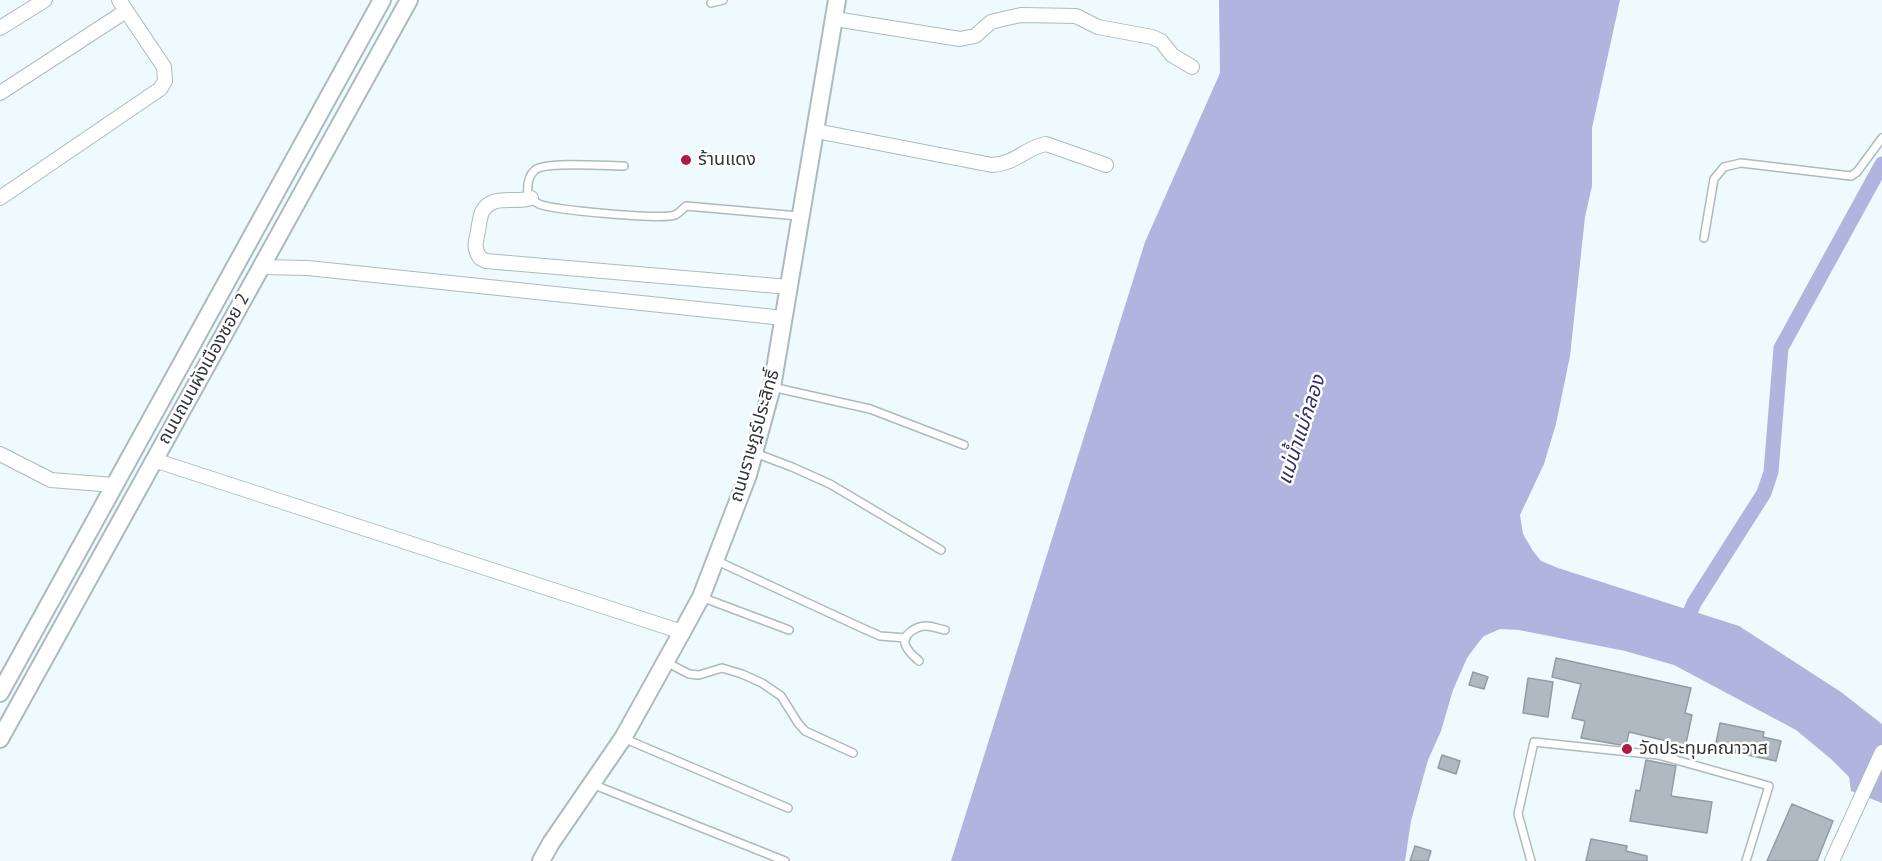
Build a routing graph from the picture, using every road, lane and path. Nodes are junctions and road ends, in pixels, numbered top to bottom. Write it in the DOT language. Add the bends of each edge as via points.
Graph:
graph roads {
  1 [pos="45,0"];
  2 [pos="382,0"];
  3 [pos="409,0"];
  4 [pos="723,0"];
  5 [pos="837,0"];
  6 [pos="711,3"];
  7 [pos="123,6"];
  8 [pos="835,19"];
  9 [pos="0,28"];
  10 [pos="1192,67"];
  11 [pos="0,93"];
  12 [pos="816,131"];
  13 [pos="1882,138"];
  14 [pos="1106,165"];
  15 [pos="624,166"];
  16 [pos="0,198"];
  17 [pos="531,198"];
  18 [pos="802,216"];
  19 [pos="1704,238"];
  20 [pos="245,247"];
  21 [pos="264,262"];
  22 [pos="789,287"];
  23 [pos="784,318"];
  24 [pos="772,387"];
  25 [pos="964,445"];
  26 [pos="754,453"];
  27 [pos="0,454"];
  28 [pos="154,460"];
  29 [pos="114,485"];
  30 [pos="941,550"];
  31 [pos="715,561"];
  32 [pos="701,597"];
  33 [pos="789,630"];
  34 [pos="945,630"];
  35 [pos="682,633"];
  36 [pos="906,638"];
  37 [pos="919,661"];
  38 [pos="666,662"];
  39 [pos="0,693"];
  40 [pos="622,738"];
  41 [pos="0,739"];
  42 [pos="1882,752"];
  43 [pos="853,753"];
  44 [pos="590,783"];
  45 [pos="788,808"];
  46 [pos="541,861"];
  47 [pos="785,861"];
  48 [pos="1531,861"];
  49 [pos="1746,861"];
  50 [pos="1832,861"];
  1 -- 9 [label="street"];
  2 -- 20 [label="street, ถนนถนนผังเมืองซอย 2"];
  3 -- 21 [label="street, ถนนถนนผังเมืองซอย 2"];
  4 -- 6 [label="lane"];
  5 -- 8 [label="street, ถนนราษฎร์ประสิทธิ์"];
  7 -- 11 [label="street"];
  7 -- 16 [label="street" via="164,67 165,81 160,89"];
  8 -- 10 [label="street" via="960,39 975,36 991,22 1003,19 1076,16 1098,27 1152,37 1161,41 1172,56"];
  8 -- 12 [label="street, ถนนราษฎร์ประสิทธิ์"];
  12 -- 14 [label="street" via="992,165 1015,160 1046,144"];
  12 -- 18 [label="street, ถนนราษฎร์ประสิทธิ์"];
  13 -- 19 [label="lane" via="1851,176 1741,163 1724,167 1714,179"];
  15 -- 17 [label="lane" via="547,165 535,170 526,186"];
  17 -- 18 [label="lane" via="555,208 623,214 665,216 686,206"];
  17 -- 22 [label="street" via="490,203 483,211 475,246 480,258"];
  18 -- 22 [label="street, ถนนราษฎร์ประสิทธิ์"];
  20 -- 21 [label="street"];
  20 -- 29 [label="street, ถนนถนนผังเมืองซอย 2"];
  21 -- 23 [label="street"];
  21 -- 28 [label="street, ถนนถนนผังเมืองซอย 2"];
  22 -- 23 [label="street, ถนนราษฎร์ประสิทธิ์"];
  23 -- 24 [label="street, ถนนราษฎร์ประสิทธิ์"];
  24 -- 25 [label="lane" via="870,409"];
  24 -- 26 [label="street, ถนนราษฎร์ประสิทธิ์"];
  26 -- 30 [label="lane" via="830,484"];
  26 -- 31 [label="street, ถนนราษฎร์ประสิทธิ์"];
  27 -- 29 [label="street" via="51,480"];
  28 -- 35 [label="street"];
  28 -- 41 [label="street, ถนนถนนผังเมืองซอย 2"];
  29 -- 39 [label="street, ถนนถนนผังเมืองซอย 2"];
  31 -- 32 [label="street, ถนนราษฎร์ประสิทธิ์"];
  31 -- 36 [label="lane" via="872,632"];
  32 -- 33 [label="lane"];
  32 -- 35 [label="street, ถนนราษฎร์ประสิทธิ์"];
  34 -- 36 [label="lane" via="915,628"];
  35 -- 38 [label="street, ถนนราษฎร์ประสิทธิ์"];
  36 -- 37 [label="lane" via="906,647"];
  38 -- 40 [label="street, ถนนราษฎร์ประสิทธิ์"];
  38 -- 43 [label="lane" via="689,674 722,668 762,683 780,696 806,731"];
  40 -- 44 [label="street, ถนนราษฎร์ประสิทธิ์"];
  40 -- 45 [label="lane"];
  42 -- 50 [label="street"];
  44 -- 46 [label="street, ถนนราษฎร์ประสิทธิ์"];
  44 -- 47 [label="lane"];
  48 -- 49 [label="lane" via="1518,814 1534,742 1658,755 1769,786"];
}
